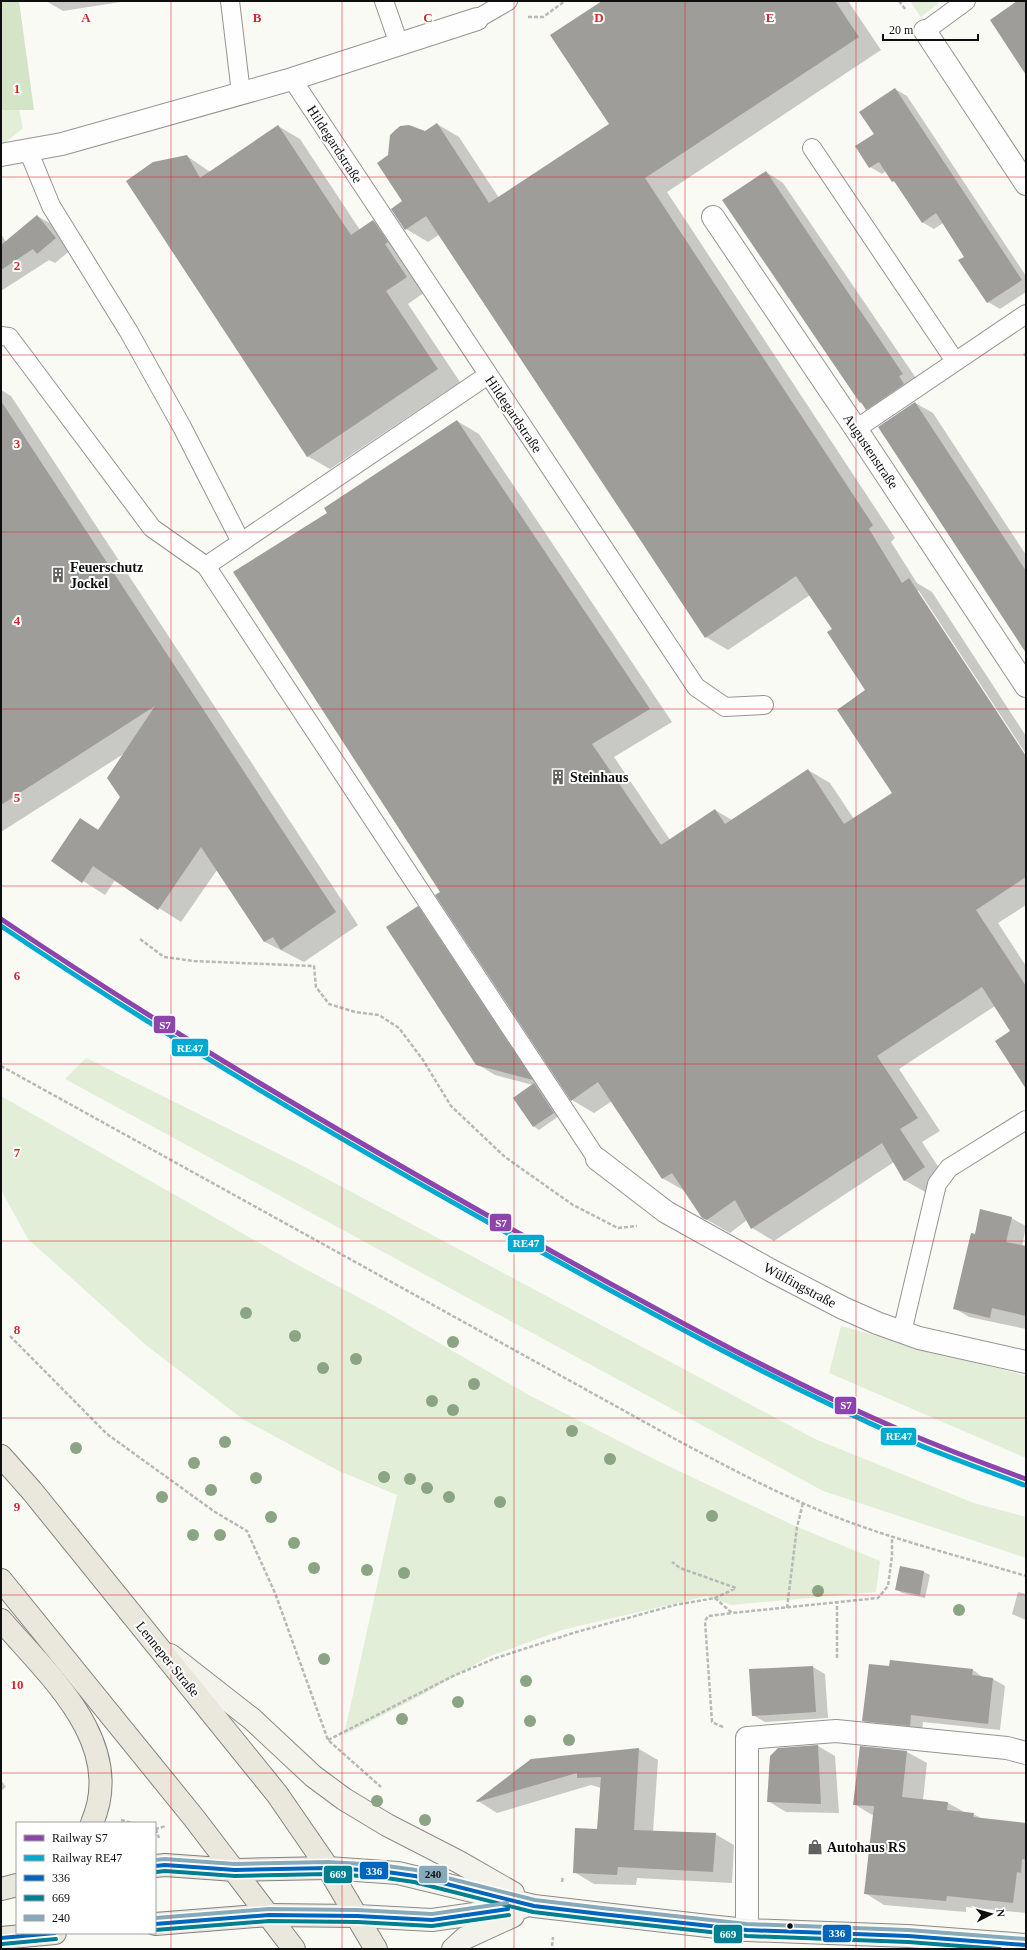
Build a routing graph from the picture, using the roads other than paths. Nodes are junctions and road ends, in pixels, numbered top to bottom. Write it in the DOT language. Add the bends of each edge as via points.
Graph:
graph roads {
  1 [pos="230,1"];
  2 [pos="384,1"];
  3 [pos="508,1"];
  4 [pos="966,1"];
  5 [pos="477,19"];
  6 [pos="925,31"];
  7 [pos="399,44"];
  8 [pos="292,79"];
  9 [pos="241,93"];
  10 [pos="812,148"];
  11 [pos="16,153"];
  12 [pos="1026,184"];
  13 [pos="713,217"];
  14 [pos="1026,314"];
  15 [pos="1,336"];
  16 [pos="955,361"];
  17 [pos="488,375"];
  18 [pos="856,429"];
  19 [pos="241,542"];
  20 [pos="206,566"];
  21 [pos="1023,675"];
  22 [pos="764,705"];
  23 [pos="1026,1120"];
  24 [pos="597,1159"];
  25 [pos="902,1332"];
  26 [pos="1026,1362"];
  27 [pos="1,1456"];
  28 [pos="1,1580"];
  29 [pos="1,1620"];
  30 [pos="154,1643"];
  31 [pos="1026,1753"];
  32 [pos="92,1822"];
  33 [pos="156,1866"];
  34 [pos="328,1868"];
  35 [pos="235,1870"];
  36 [pos="16,1885"];
  37 [pos="1,1889"];
  38 [pos="534,1906"];
  39 [pos="268,1915"];
  40 [pos="357,1916"];
  41 [pos="156,1924"];
  42 [pos="747,1930"];
  43 [pos="44,1934"];
  44 [pos="1,1938"];
  45 [pos="1026,1945"];
  46 [pos="294,1949"];
  47 [pos="376,1949"];
  48 [pos="453,1949"];
  1 -- 9 [label="lane"];
  2 -- 7 [label="lane"];
  3 -- 5 [label="lane"];
  4 -- 6 [label="lane"];
  5 -- 7 [label="street"];
  6 -- 12 [label="street"];
  7 -- 8 [label="street"];
  8 -- 9 [label="street"];
  8 -- 17 [label="lane, Hildegardstraße"];
  9 -- 11 [label="street" via="62,144"];
  10 -- 16 [label="lane"];
  11 -- 19 [label="lane" via="129,332 182,427"];
  13 -- 18 [label="street, Augustenstraße"];
  14 -- 16 [label="lane"];
  15 -- 20 [label="lane" via="9,337 152,528"];
  16 -- 18 [label="lane"];
  17 -- 19 [label="lane"];
  17 -- 22 [label="lane, Hildegardstraße" via="696,687 725,706"];
  18 -- 21 [label="street, Augustenstraße"];
  19 -- 20 [label="lane"];
  20 -- 24 [label="lane"];
  23 -- 25 [label="lane" via="949,1168 937,1184"];
  24 -- 25 [label="street, Wülfingstraße" via="666,1212 843,1308"];
  25 -- 26 [label="street, Wülfingstraße" via="918,1338"];
  27 -- 30 [label="main road, Lenneper Straße"];
  28 -- 35 [label="main road"];
  29 -- 32 [label="main road" via="65,1694 96,1747 100,1779 96,1814"];
  30 -- 34 [label="main road, Lenneper Straße" via="277,1794"];
  30 -- 38 [label="street" via="252,1719 314,1776 344,1799 387,1826 458,1862"];
  31 -- 42 [label="street" via="1007,1748 836,1731 748,1738"];
  33 -- 35 [label="main road"];
  34 -- 35 [label="main road"];
  34 -- 38 [label="street" via="398,1873"];
  34 -- 40 [label="main road, Lenneper Straße"];
  35 -- 39 [label="main road"];
  36 -- 37 [label="main road"];
  38 -- 40 [label="street" via="432,1920"];
  38 -- 42 [label="street"];
  38 -- 48 [label="street" via="465,1938"];
  39 -- 40 [label="main road"];
  39 -- 41 [label="main road"];
  39 -- 46 [label="main road"];
  40 -- 47 [label="main road, Lenneper Straße"];
  42 -- 45 [label="street" via="908,1936"];
  43 -- 44 [label="main road"];
}
